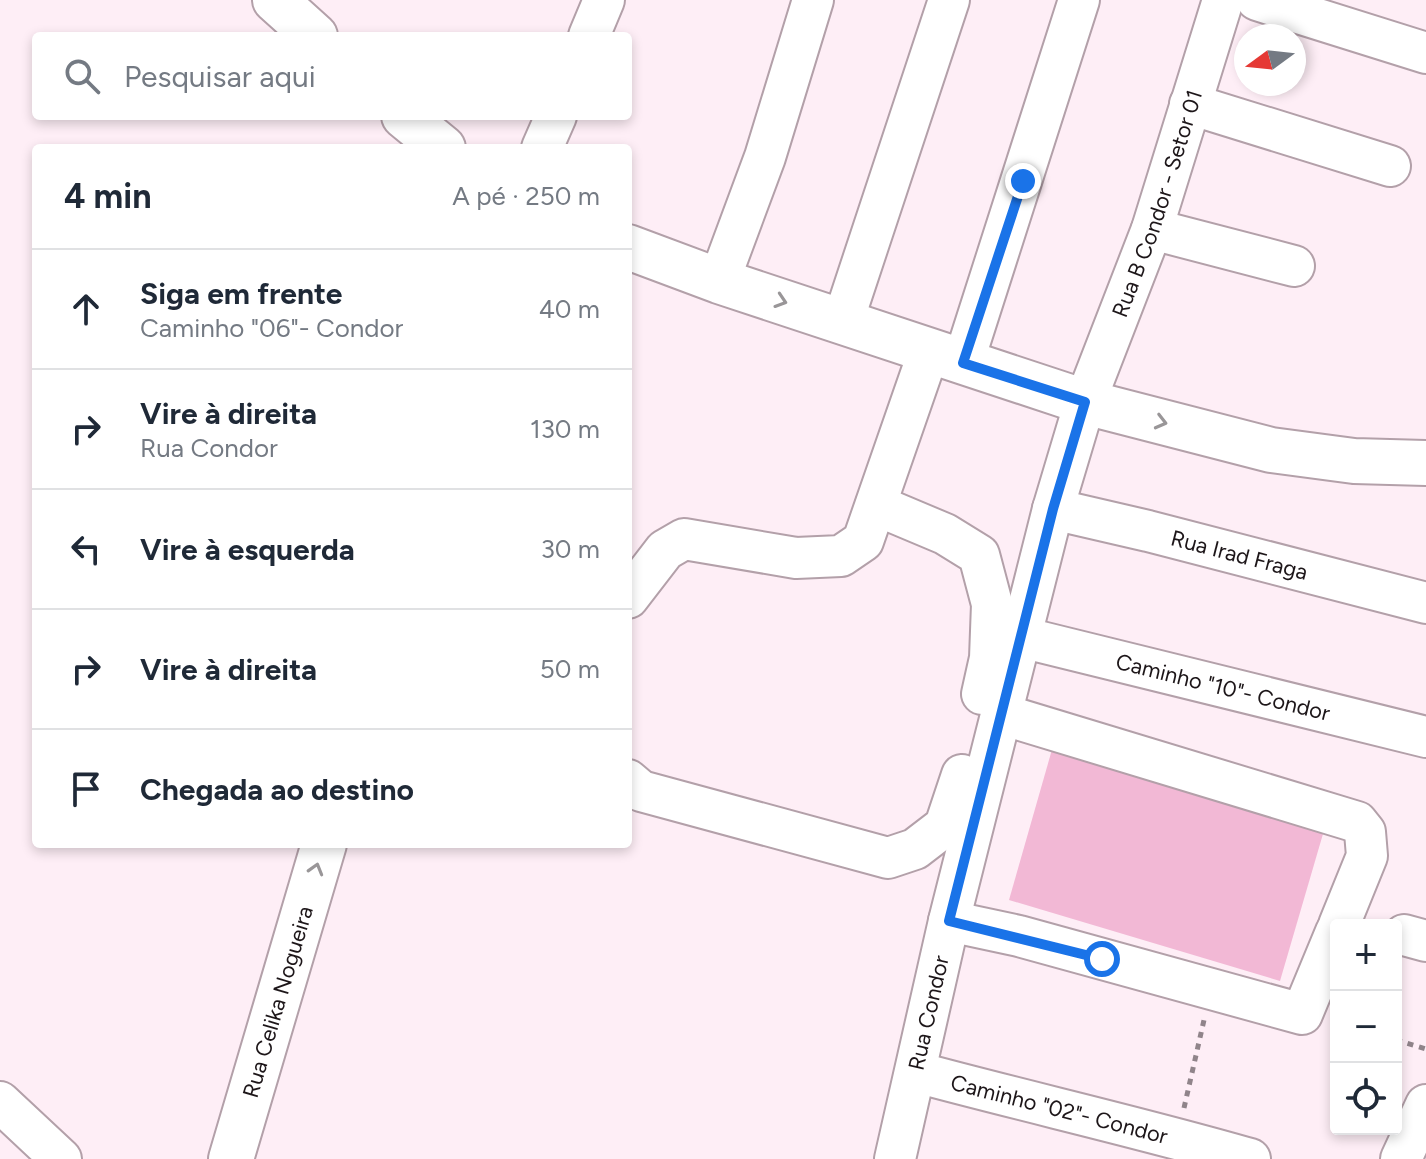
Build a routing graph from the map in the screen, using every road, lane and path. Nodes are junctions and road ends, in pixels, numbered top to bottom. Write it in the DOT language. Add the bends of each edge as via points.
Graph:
graph roads {
  1 [pos="275,0"];
  2 [pos="604,0"];
  3 [pos="813,0"];
  4 [pos="949,0"];
  5 [pos="1079,0"];
  6 [pos="1223,0"];
  7 [pos="1257,0"];
  8 [pos="311,32"];
  9 [pos="591,32"];
  10 [pos="1426,53"];
  11 [pos="1190,104"];
  12 [pos="409,120"];
  13 [pos="554,120"];
  14 [pos="438,144"];
  15 [pos="544,144"];
  16 [pos="1390,166"];
  17 [pos="1152,229"];
  18 [pos="632,248"];
  19 [pos="1294,266"];
  20 [pos="719,281"];
  21 [pos="843,321"];
  22 [pos="946,357"];
  23 [pos="1085,402"];
  24 [pos="1426,463"];
  25 [pos="876,505"];
  26 [pos="1053,509"];
  27 [pos="632,593"];
  28 [pos="1426,603"];
  29 [pos="1021,637"];
  30 [pos="1001,714"];
  31 [pos="1426,737"];
  32 [pos="632,783"];
  33 [pos="323,848"];
  34 [pos="1341,919"];
  35 [pos="949,921"];
  36 [pos="1330,946"];
  37 [pos="1211,989"];
  38 [pos="1402,1042"];
  39 [pos="1426,1049"];
  40 [pos="916,1072"];
  41 [pos="0,1102"];
  42 [pos="1426,1105"];
  43 [pos="1176,1138"];
  44 [pos="61,1159"];
  45 [pos="231,1159"];
  46 [pos="895,1159"];
  47 [pos="1250,1159"];
  48 [pos="1401,1159"];
  1 -- 8 [label="main road"];
  2 -- 9 [label="street"];
  3 -- 20 [label="street" via="765,157"];
  4 -- 21 [label="street"];
  5 -- 22 [label="street"];
  6 -- 11 [label="street, Rua B Condor - Setor 01"];
  7 -- 10 [label="street"];
  11 -- 16 [label="street"];
  11 -- 17 [label="street, Rua B Condor - Setor 01"];
  12 -- 14 [label="main road"];
  13 -- 15 [label="street"];
  17 -- 19 [label="street"];
  17 -- 23 [label="street, Rua B Condor - Setor 01"];
  18 -- 20 [label="main road"];
  20 -- 21 [label="main road, one-way"];
  21 -- 22 [label="main road"];
  22 -- 23 [label="main road"];
  22 -- 25 [label="street"];
  23 -- 24 [label="main road, one-way" via="1271,450 1354,461"];
  23 -- 26 [label="street, Rua Condor"];
  25 -- 27 [label="street" via="863,541 841,556 796,558 684,539 665,550"];
  25 -- 32 [label="street" via="945,534 979,555 992,604 990,658 945,826 915,849 888,858 641,791"];
  26 -- 28 [label="street, Rua Irad Fraga"];
  26 -- 29 [label="street, Rua Condor"];
  29 -- 30 [label="street, Rua Condor"];
  29 -- 31 [label="street, Caminho \"10\"- Condor"];
  30 -- 34 [label="street" via="1357,822 1365,832 1367,856"];
  30 -- 35 [label="street, Rua Condor"];
  45 -- 33 [label="main road, Rua Celika Nogueira, one-way"];
  35 -- 37 [label="street"];
  35 -- 40 [label="street, Rua Condor"];
  36 -- 37 [label="street" via="1302,1014"];
  37 -- 43 [label="path"];
  38 -- 39 [label="path"];
  40 -- 43 [label="street, Caminho \"02\"- Condor"];
  40 -- 46 [label="street, Rua Condor"];
  41 -- 44 [label="street"];
  42 -- 48 [label="street"];
  43 -- 47 [label="street, Caminho \"02\"- Condor"];
}
